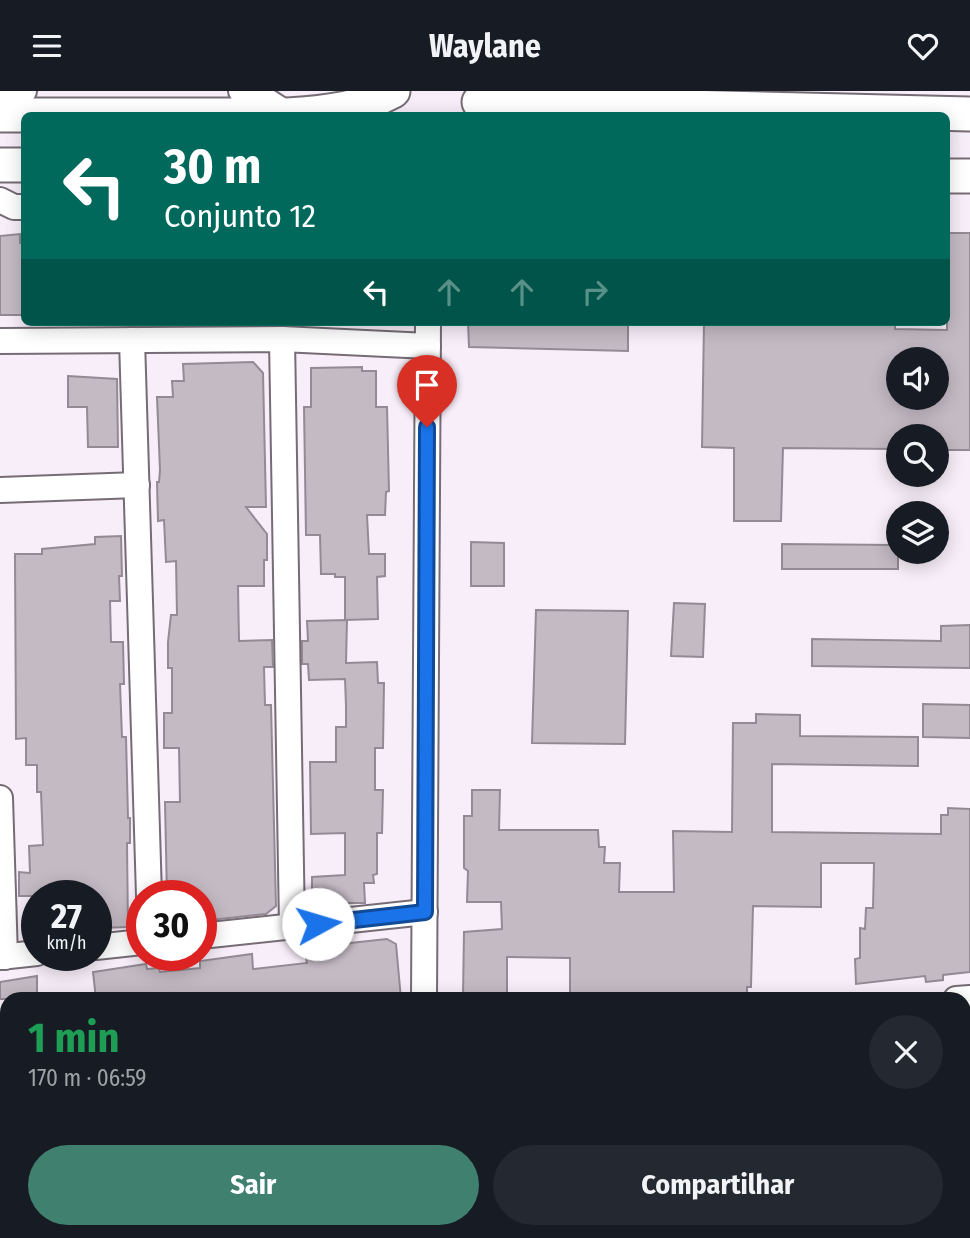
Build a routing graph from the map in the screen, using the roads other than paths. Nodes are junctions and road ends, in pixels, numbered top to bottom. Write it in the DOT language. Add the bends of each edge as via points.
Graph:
graph roads {
  1 [pos="24,91"];
  2 [pos="241,91"];
  3 [pos="0,97"];
  4 [pos="382,101"];
  5 [pos="477,103"];
  6 [pos="284,112"];
  7 [pos="332,112"];
  8 [pos="880,112"];
  9 [pos="950,114"];
  10 [pos="970,114"];
  11 [pos="0,115"];
  12 [pos="21,115"];
  13 [pos="0,165"];
  14 [pos="21,165"];
  15 [pos="950,176"];
  16 [pos="970,176"];
  17 [pos="0,200"];
  18 [pos="21,207"];
  19 [pos="428,334"];
  20 [pos="282,339"];
  21 [pos="132,340"];
  22 [pos="0,341"];
  23 [pos="137,485"];
  24 [pos="0,490"];
  25 [pos="0,798"];
  26 [pos="149,880"];
  27 [pos="425,912"];
  28 [pos="292,926"];
  29 [pos="217,934"];
  30 [pos="21,955"];
  31 [pos="2,957"];
  32 [pos="424,992"];
  1 -- 3 [label="street"];
  2 -- 6 [label="street"];
  4 -- 7 [label="street"];
  5 -- 8 [label="street"];
  9 -- 10 [label="street"];
  11 -- 12 [label="street"];
  13 -- 14 [label="street"];
  15 -- 16 [label="street"];
  17 -- 18 [label="street"];
  19 -- 20 [label="street"];
  19 -- 27 [label="street"];
  20 -- 21 [label="street"];
  20 -- 28 [label="street"];
  21 -- 22 [label="street"];
  21 -- 23 [label="street"];
  23 -- 24 [label="street"];
  23 -- 26 [label="street"];
  25 -- 31 [label="street"];
  27 -- 28 [label="street"];
  27 -- 32 [label="street"];
  28 -- 29 [label="street"];
  30 -- 31 [label="street"];
}
